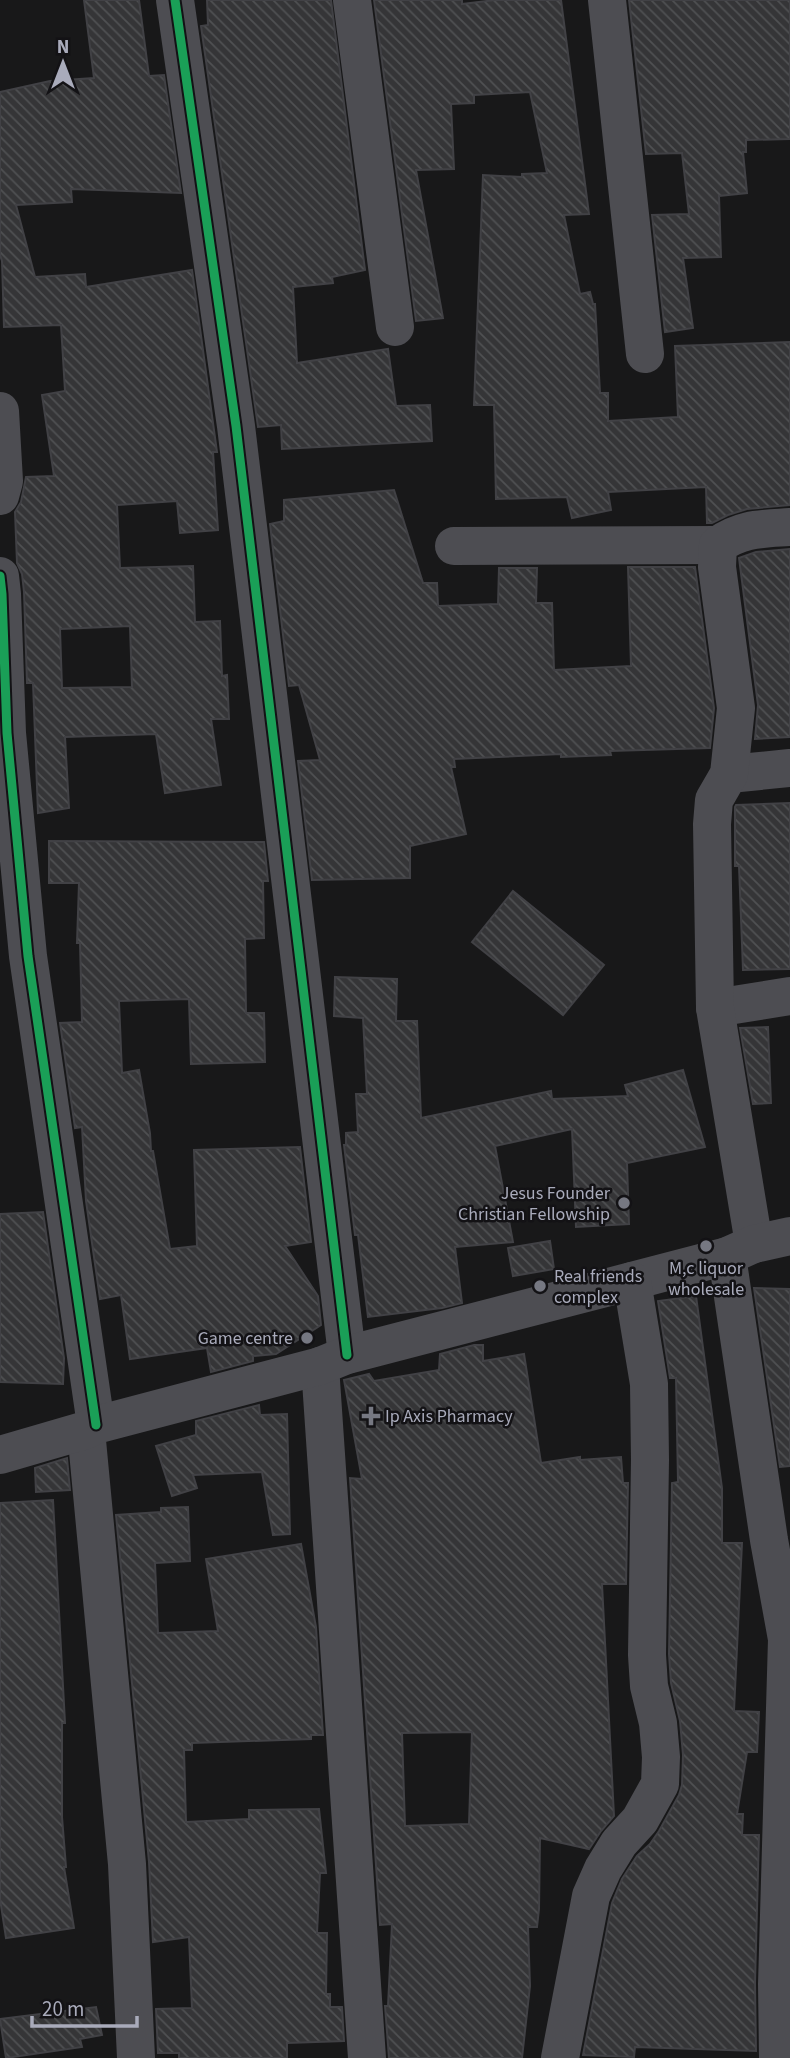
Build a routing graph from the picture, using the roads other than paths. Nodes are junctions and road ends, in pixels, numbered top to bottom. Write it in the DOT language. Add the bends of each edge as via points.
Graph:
graph roads {
  1 [pos="175,0"];
  2 [pos="352,0"];
  3 [pos="607,0"];
  4 [pos="395,327"];
  5 [pos="645,354"];
  6 [pos="0,411"];
  7 [pos="0,496"];
  8 [pos="790,527"];
  9 [pos="718,545"];
  10 [pos="454,546"];
  11 [pos="0,576"];
  12 [pos="790,768"];
  13 [pos="729,774"];
  14 [pos="790,996"];
  15 [pos="715,1008"];
  16 [pos="757,1245"];
  17 [pos="632,1282"];
  18 [pos="334,1360"];
  19 [pos="91,1428"];
  20 [pos="0,1455"];
  21 [pos="136,2058"];
  22 [pos="367,2058"];
  23 [pos="560,2058"];
  24 [pos="778,2058"];
  1 -- 18 [label="street" via="236,426"];
  2 -- 4 [label="street"];
  3 -- 5 [label="street"];
  6 -- 7 [label="street" via="4,481"];
  8 -- 9 [label="street" via="732,535"];
  9 -- 10 [label="street"];
  9 -- 13 [label="street" via="717,568 736,708"];
  11 -- 19 [label="street" via="7,733 26,942"];
  12 -- 13 [label="street"];
  13 -- 15 [label="street" via="714,800 712,824"];
  14 -- 15 [label="street"];
  15 -- 16 [label="street"];
  16 -- 17 [label="street"];
  16 -- 24 [label="street" via="767,1526 787,1639"];
  17 -- 18 [label="street"];
  17 -- 23 [label="street" via="649,1384 647,1655 658,1723 660,1784 603,1869 592,1896"];
  18 -- 19 [label="street"];
  18 -- 22 [label="street"];
  19 -- 20 [label="street"];
  19 -- 21 [label="street" via="127,1864"];
}
